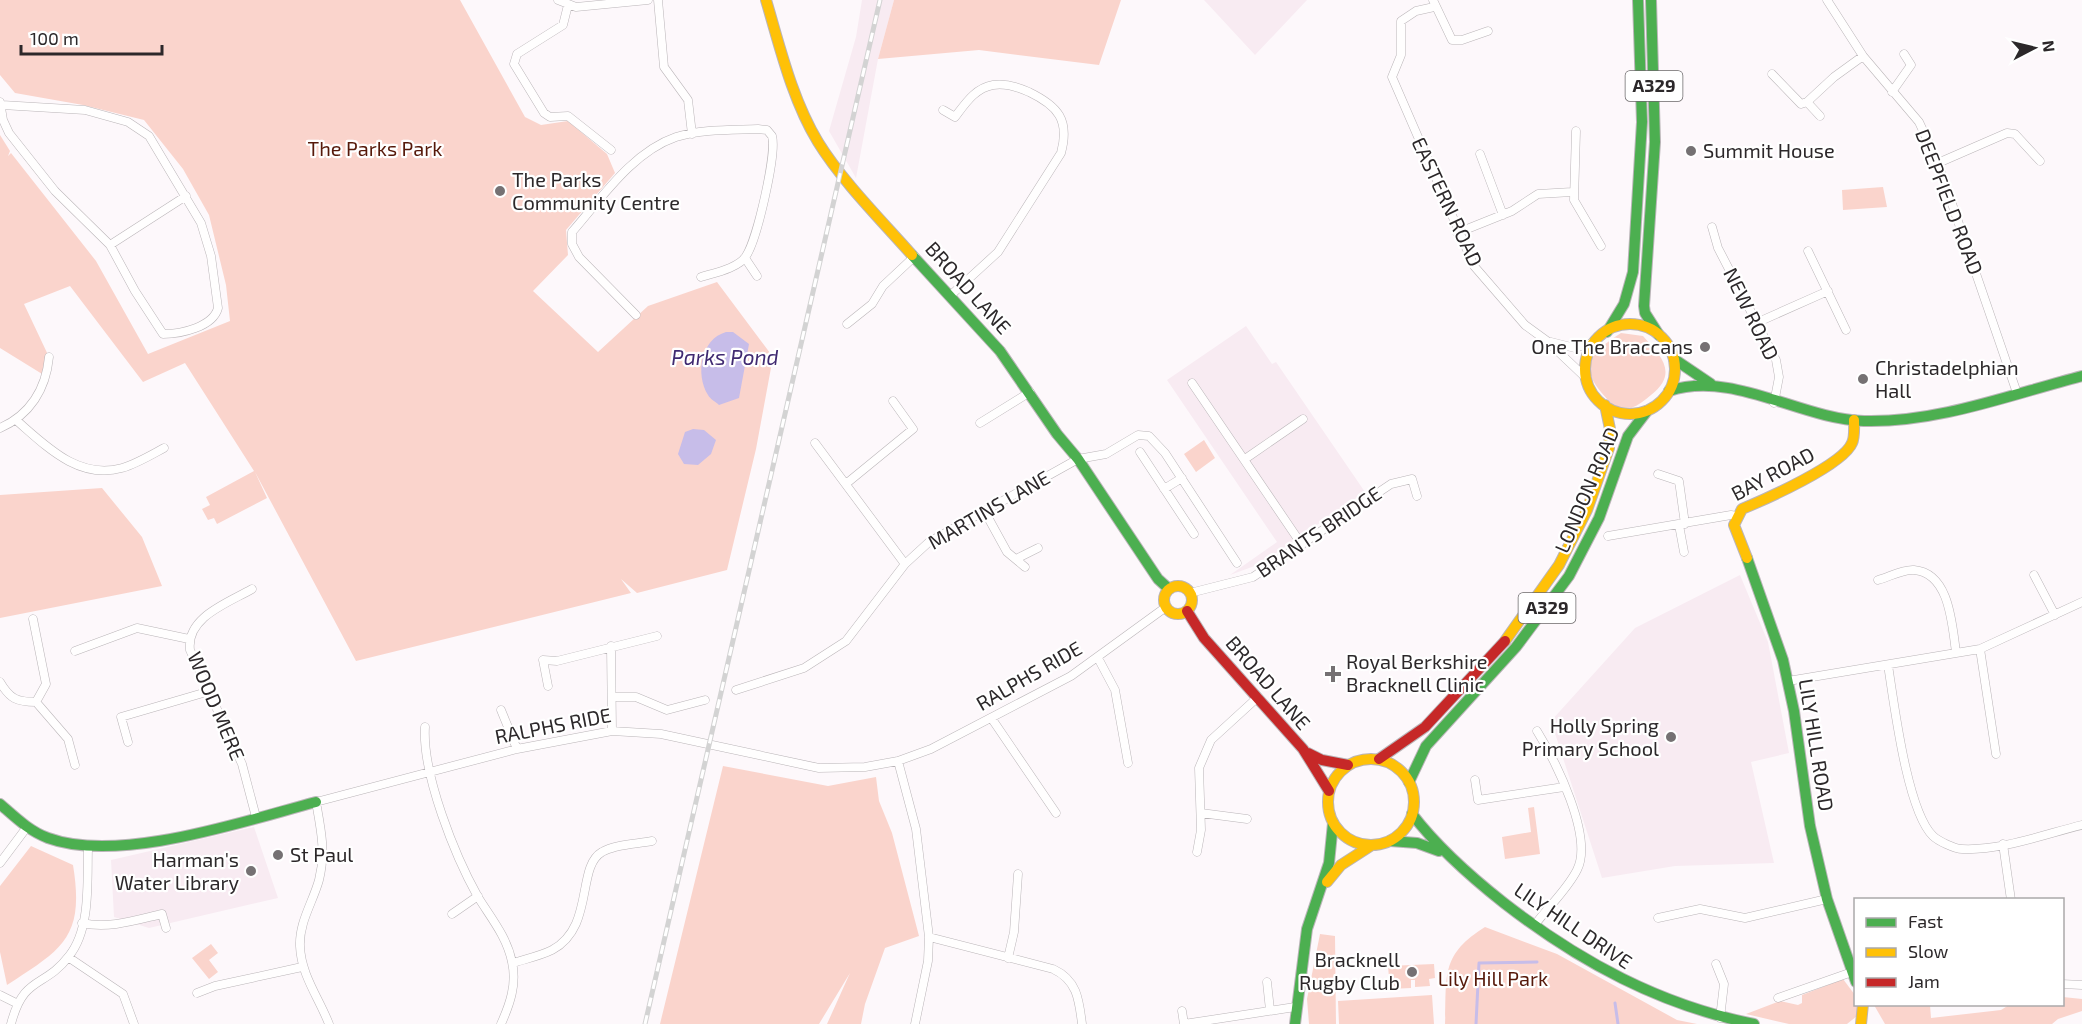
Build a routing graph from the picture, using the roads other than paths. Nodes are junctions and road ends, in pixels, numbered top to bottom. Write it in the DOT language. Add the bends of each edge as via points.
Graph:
graph roads {
  1 [pos="558,0"];
  2 [pos="648,0"];
  3 [pos="658,0"];
  4 [pos="766,0"];
  5 [pos="1638,0"];
  6 [pos="1652,0"];
  7 [pos="1827,0"];
  8 [pos="615,2"];
  9 [pos="1433,4"];
  10 [pos="568,5"];
  11 [pos="1488,31"];
  12 [pos="1904,54"];
  13 [pos="1863,56"];
  14 [pos="1772,74"];
  15 [pos="1892,92"];
  16 [pos="1807,102"];
  17 [pos="1,104"];
  18 [pos="943,110"];
  19 [pos="1820,116"];
  20 [pos="1576,131"];
  21 [pos="692,134"];
  22 [pos="611,150"];
  23 [pos="1480,154"];
  24 [pos="2040,161"];
  25 [pos="1938,163"];
  26 [pos="1572,192"];
  27 [pos="186,196"];
  28 [pos="1503,215"];
  29 [pos="1712,227"];
  30 [pos="1457,233"];
  31 [pos="110,245"];
  32 [pos="1601,246"];
  33 [pos="1808,251"];
  34 [pos="915,256"];
  35 [pos="746,258"];
  36 [pos="757,276"];
  37 [pos="701,277"];
  38 [pos="1828,291"];
  39 [pos="951,295"];
  40 [pos="636,315"];
  41 [pos="1756,323"];
  42 [pos="847,324"];
  43 [pos="1846,330"];
  44 [pos="1607,332"];
  45 [pos="1659,335"];
  46 [pos="1547,341"];
  47 [pos="1595,342"];
  48 [pos="49,357"];
  49 [pos="1674,359"];
  50 [pos="2082,376"];
  51 [pos="1585,377"];
  52 [pos="1192,383"];
  53 [pos="1715,387"];
  54 [pos="1670,391"];
  55 [pos="1030,392"];
  56 [pos="2017,393"];
  57 [pos="893,401"];
  58 [pos="1774,403"];
  59 [pos="1605,405"];
  60 [pos="1647,411"];
  61 [pos="1303,419"];
  62 [pos="16,420"];
  63 [pos="1854,420"];
  64 [pos="980,423"];
  65 [pos="0,428"];
  66 [pos="814,443"];
  67 [pos="164,448"];
  68 [pos="1140,452"];
  69 [pos="1078,459"];
  70 [pos="1245,459"];
  71 [pos="1658,474"];
  72 [pos="1182,478"];
  73 [pos="847,483"];
  74 [pos="1164,489"];
  75 [pos="1417,496"];
  76 [pos="985,512"];
  77 [pos="1736,516"];
  78 [pos="1682,525"];
  79 [pos="1214,529"];
  80 [pos="1194,534"];
  81 [pos="1206,534"];
  82 [pos="1608,536"];
  83 [pos="1302,545"];
  84 [pos="1038,548"];
  85 [pos="1684,552"];
  86 [pos="1016,559"];
  87 [pos="1237,563"];
  88 [pos="904,564"];
  89 [pos="1025,567"];
  90 [pos="2034,575"];
  91 [pos="1878,580"];
  92 [pos="252,589"];
  93 [pos="1169,589"];
  94 [pos="1190,593"];
  95 [pos="2082,602"];
  96 [pos="1166,607"];
  97 [pos="1187,610"];
  98 [pos="2055,615"];
  99 [pos="33,619"];
  100 [pos="657,636"];
  101 [pos="189,639"];
  102 [pos="611,646"];
  103 [pos="1980,649"];
  104 [pos="75,651"];
  105 [pos="1956,652"];
  106 [pos="1098,658"];
  107 [pos="1888,665"];
  108 [pos="1788,681"];
  109 [pos="0,682"];
  110 [pos="548,686"];
  111 [pos="736,690"];
  112 [pos="210,691"];
  113 [pos="613,697"];
  114 [pos="1258,697"];
  115 [pos="705,700"];
  116 [pos="36,702"];
  117 [pos="501,710"];
  118 [pos="992,719"];
  119 [pos="425,728"];
  120 [pos="612,730"];
  121 [pos="1537,731"];
  122 [pos="128,741"];
  123 [pos="518,748"];
  124 [pos="1303,750"];
  125 [pos="1996,754"];
  126 [pos="1379,759"];
  127 [pos="898,761"];
  128 [pos="1128,763"];
  129 [pos="75,765"];
  130 [pos="1348,765"];
  131 [pos="431,770"];
  132 [pos="1475,780"];
  133 [pos="1409,782"];
  134 [pos="1564,787"];
  135 [pos="1329,791"];
  136 [pos="316,802"];
  137 [pos="0,804"];
  138 [pos="1056,813"];
  139 [pos="1201,813"];
  140 [pos="1412,814"];
  141 [pos="256,817"];
  142 [pos="1246,819"];
  143 [pos="1333,823"];
  144 [pos="2082,825"];
  145 [pos="27,827"];
  146 [pos="652,841"];
  147 [pos="1390,841"];
  148 [pos="2003,844"];
  149 [pos="1372,845"];
  150 [pos="88,848"];
  151 [pos="1197,852"];
  152 [pos="1452,859"];
  153 [pos="0,863"];
  154 [pos="1018,874"];
  155 [pos="1321,890"];
  156 [pos="478,896"];
  157 [pos="2011,898"];
  158 [pos="1827,899"];
  159 [pos="452,914"];
  160 [pos="1658,918"];
  161 [pos="82,923"];
  162 [pos="1534,926"];
  163 [pos="166,928"];
  164 [pos="929,938"];
  165 [pos="68,957"];
  166 [pos="1008,958"];
  167 [pos="513,963"];
  168 [pos="1716,964"];
  169 [pos="302,967"];
  170 [pos="1853,968"];
  171 [pos="1267,982"];
  172 [pos="2064,984"];
  173 [pos="2082,985"];
  174 [pos="197,993"];
  175 [pos="0,995"];
  176 [pos="1778,998"];
  177 [pos="16,1003"];
  178 [pos="1863,1006"];
  179 [pos="1295,1007"];
  180 [pos="1270,1010"];
  181 [pos="1182,1011"];
  182 [pos="1720,1018"];
  183 [pos="10,1024"];
  184 [pos="134,1024"];
  185 [pos="328,1024"];
  186 [pos="501,1024"];
  187 [pos="915,1024"];
  188 [pos="1082,1024"];
  189 [pos="1184,1024"];
  190 [pos="1295,1024"];
  191 [pos="1754,1024"];
  192 [pos="1861,1024"];
  1 -- 10 [label="street"];
  2 -- 8 [label="street"];
  3 -- 21 [label="street" via="664,67 688,100"];
  4 -- 34 [label="street, BROAD LANE" via="791,83 818,142"];
  5 -- 44 [label="street, A329" via="1642,133 1633,273 1623,310"];
  6 -- 45 [label="street, A329" via="1654,142 1644,306"];
  7 -- 13 [label="street, DEEPFIELD ROAD"];
  8 -- 10 [label="street"];
  9 -- 11 [label="street" via="1452,40"];
  9 -- 30 [label="street, EASTERN ROAD" via="1401,21 1401,55 1392,77"];
  10 -- 22 [label="street" via="563,25 517,54 514,64 544,113 550,117 568,116"];
  12 -- 15 [label="street" via="1911,65"];
  13 -- 15 [label="street, DEEPFIELD ROAD"];
  13 -- 16 [label="street"];
  14 -- 16 [label="street" via="1801,104"];
  15 -- 25 [label="street, DEEPFIELD ROAD" via="1919,122"];
  16 -- 19 [label="street"];
  17 -- 27 [label="street" via="85,110 128,122 149,136"];
  17 -- 31 [label="street" via="9,133 55,191"];
  18 -- 39 [label="street" via="955,117 971,96 982,90 992,85 1016,86 1058,110 1065,140 1061,153 998,252"];
  20 -- 26 [label="street"];
  21 -- 35 [label="street" via="758,129 772,136 774,153"];
  21 -- 40 [label="street" via="652,148 572,232 572,244 579,256"];
  23 -- 28 [label="street"];
  24 -- 25 [label="street" via="2015,134 2007,133"];
  25 -- 56 [label="street, DEEPFIELD ROAD"];
  26 -- 28 [label="street" via="1538,194"];
  26 -- 32 [label="street"];
  27 -- 31 [label="street"];
  27 -- 31 [label="street" via="201,223 211,256 216,317 175,334 164,334 144,308"];
  28 -- 30 [label="street"];
  29 -- 41 [label="street, NEW ROAD" via="1718,248"];
  30 -- 46 [label="street, EASTERN ROAD" via="1494,293"];
  33 -- 38 [label="street"];
  34 -- 39 [label="street, BROAD LANE"];
  34 -- 42 [label="street" via="883,286 872,304"];
  35 -- 36 [label="street"];
  35 -- 37 [label="street"];
  38 -- 41 [label="street"];
  38 -- 43 [label="street"];
  39 -- 55 [label="street, BROAD LANE"];
  41 -- 58 [label="street, NEW ROAD" via="1778,369"];
  44 -- 45 [label="street, A329" via="1636,325"];
  44 -- 47 [label="street, A329"];
  45 -- 49 [label="street, A329"];
  46 -- 47 [label="street, EASTERN ROAD" via="1575,348"];
  46 -- 51 [label="street, EASTERN ROAD"];
  47 -- 51 [label="street, A329" via="1585,357"];
  48 -- 62 [label="street" via="44,384"];
  49 -- 53 [label="street"];
  49 -- 54 [label="street"];
  50 -- 56 [label="street"];
  51 -- 59 [label="street, A329"];
  52 -- 70 [label="street"];
  53 -- 54 [label="street" via="1688,385"];
  53 -- 58 [label="street"];
  54 -- 60 [label="street, A329"];
  55 -- 64 [label="street"];
  55 -- 69 [label="street, BROAD LANE"];
  56 -- 63 [label="street" via="1887,421"];
  57 -- 73 [label="street" via="913,429"];
  58 -- 63 [label="street"];
  59 -- 60 [label="street" via="1630,414"];
  59 -- 126 [label="street, LONDON ROAD / A329" via="1610,435 1605,460 1573,545 1552,581 1507,639 1427,727 1410,742"];
  60 -- 133 [label="street, LONDON ROAD / A329" via="1628,436 1599,518 1569,576 1516,647 1426,746"];
  61 -- 70 [label="street"];
  62 -- 65 [label="street"];
  62 -- 67 [label="street" via="72,464 97,471 122,468"];
  63 -- 77 [label="street, BAY ROAD" via="1853,442 1843,456"];
  66 -- 73 [label="street"];
  68 -- 74 [label="street"];
  69 -- 72 [label="street, MARTINS LANE" via="1106,454 1138,435 1149,436"];
  69 -- 76 [label="street, MARTINS LANE"];
  69 -- 93 [label="street, BROAD LANE" via="1152,570"];
  70 -- 83 [label="street"];
  71 -- 78 [label="street" via="1679,481"];
  72 -- 74 [label="street"];
  72 -- 79 [label="street"];
  73 -- 88 [label="street"];
  74 -- 80 [label="street"];
  75 -- 83 [label="street, BRANTS BRIDGE" via="1412,479 1391,484"];
  76 -- 86 [label="street" via="1007,552"];
  76 -- 88 [label="street, MARTINS LANE" via="929,542"];
  77 -- 78 [label="street, BAY ROAD"];
  77 -- 108 [label="street, LILY HILL ROAD" via="1735,531 1772,620"];
  78 -- 82 [label="street, BAY ROAD"];
  78 -- 85 [label="street"];
  79 -- 81 [label="street"];
  79 -- 87 [label="street"];
  83 -- 94 [label="street, BRANTS BRIDGE" via="1253,577"];
  84 -- 86 [label="street"];
  86 -- 89 [label="street"];
  88 -- 111 [label="street, MARTINS LANE" via="846,641 804,668"];
  90 -- 98 [label="street"];
  91 -- 105 [label="street" via="1912,570 1933,578 1944,594"];
  92 -- 101 [label="street, WOOD MERE" via="210,613 197,624"];
  93 -- 94 [label="street" via="1180,586"];
  93 -- 96 [label="street" via="1164,600"];
  94 -- 97 [label="street" via="1192,602"];
  95 -- 98 [label="street"];
  96 -- 97 [label="street" via="1178,614"];
  96 -- 106 [label="street, RALPHS RIDE"];
  97 -- 114 [label="street, BROAD LANE" via="1203,636"];
  98 -- 103 [label="street"];
  99 -- 116 [label="street" via="46,684"];
  100 -- 102 [label="street"];
  101 -- 104 [label="street" via="137,628"];
  101 -- 112 [label="street, WOOD MERE" via="190,650"];
  102 -- 110 [label="street" via="543,660"];
  102 -- 113 [label="street"];
  103 -- 105 [label="street"];
  103 -- 125 [label="street"];
  105 -- 107 [label="street"];
  106 -- 118 [label="street, RALPHS RIDE"];
  106 -- 128 [label="street" via="1115,690"];
  107 -- 108 [label="street"];
  107 -- 148 [label="street" via="1907,770 1918,811 1933,837 1960,849"];
  108 -- 158 [label="street, LILY HILL ROAD" via="1810,826"];
  109 -- 116 [label="street" via="7,695 18,702"];
  112 -- 122 [label="street" via="121,717"];
  112 -- 141 [label="street, WOOD MERE" via="242,764"];
  113 -- 115 [label="street" via="636,697 667,710"];
  113 -- 120 [label="street"];
  114 -- 124 [label="street, BROAD LANE"];
  114 -- 139 [label="street" via="1211,740 1198,768"];
  116 -- 129 [label="street" via="68,739"];
  117 -- 123 [label="street"];
  118 -- 127 [label="street, RALPHS RIDE"];
  118 -- 138 [label="street"];
  119 -- 131 [label="street" via="424,747"];
  120 -- 123 [label="street, RALPHS RIDE"];
  120 -- 127 [label="street, RALPHS RIDE" via="661,734 819,768 865,767"];
  121 -- 134 [label="street" via="1556,762"];
  123 -- 131 [label="street, RALPHS RIDE"];
  124 -- 130 [label="street, BROAD LANE" via="1322,760"];
  124 -- 135 [label="street, BROAD LANE" via="1318,768"];
  126 -- 130 [label="street, A329" via="1362,759"];
  126 -- 133 [label="street" via="1395,766"];
  127 -- 164 [label="street" via="916,829"];
  130 -- 135 [label="street" via="1338,772"];
  131 -- 136 [label="street, RALPHS RIDE"];
  131 -- 156 [label="street" via="451,841"];
  132 -- 134 [label="street" via="1478,800"];
  133 -- 140 [label="street"];
  134 -- 162 [label="street" via="1582,842 1577,870"];
  135 -- 143 [label="street"];
  136 -- 141 [label="street, RALPHS RIDE"];
  136 -- 169 [label="street" via="324,851 302,929"];
  137 -- 145 [label="street, RALPHS RIDE"];
  139 -- 142 [label="street"];
  139 -- 151 [label="street"];
  140 -- 147 [label="street" via="1403,831"];
  140 -- 152 [label="street, LILY HILL DRIVE" via="1429,838"];
  141 -- 150 [label="street, RALPHS RIDE" via="136,847"];
  143 -- 149 [label="street" via="1348,840"];
  143 -- 155 [label="street" via="1329,863"];
  144 -- 148 [label="street"];
  145 -- 150 [label="street, RALPHS RIDE"];
  145 -- 153 [label="street"];
  146 -- 167 [label="street" via="601,852 593,861 582,912 567,939 552,950"];
  147 -- 149 [label="street"];
  147 -- 152 [label="street, LILY HILL DRIVE" via="1427,846"];
  148 -- 157 [label="street"];
  149 -- 155 [label="street" via="1341,865"];
  150 -- 161 [label="street"];
  152 -- 162 [label="street, LILY HILL DRIVE"];
  154 -- 166 [label="street"];
  155 -- 179 [label="street" via="1304,943"];
  156 -- 159 [label="street"];
  156 -- 167 [label="street" via="502,935"];
  158 -- 160 [label="street" via="1745,918 1700,909"];
  158 -- 170 [label="street, LILY HILL ROAD"];
  161 -- 163 [label="street" via="94,926 162,914"];
  161 -- 165 [label="street"];
  162 -- 182 [label="street, LILY HILL DRIVE" via="1618,980 1667,1002"];
  164 -- 166 [label="street"];
  164 -- 187 [label="street"];
  165 -- 177 [label="street" via="28,987"];
  165 -- 184 [label="street" via="123,994"];
  166 -- 188 [label="street" via="1064,974 1072,981"];
  167 -- 186 [label="street" via="510,1004"];
  168 -- 182 [label="street" via="1724,984"];
  169 -- 174 [label="street"];
  169 -- 185 [label="street"];
  170 -- 176 [label="street"];
  171 -- 180 [label="street"];
  172 -- 173 [label="street"];
  175 -- 177 [label="street"];
  177 -- 183 [label="street"];
  178 -- 192 [label="street"];
  179 -- 180 [label="street"];
  179 -- 190 [label="street"];
  180 -- 189 [label="street"];
  181 -- 189 [label="street"];
  182 -- 191 [label="street, LILY HILL DRIVE"];
}
